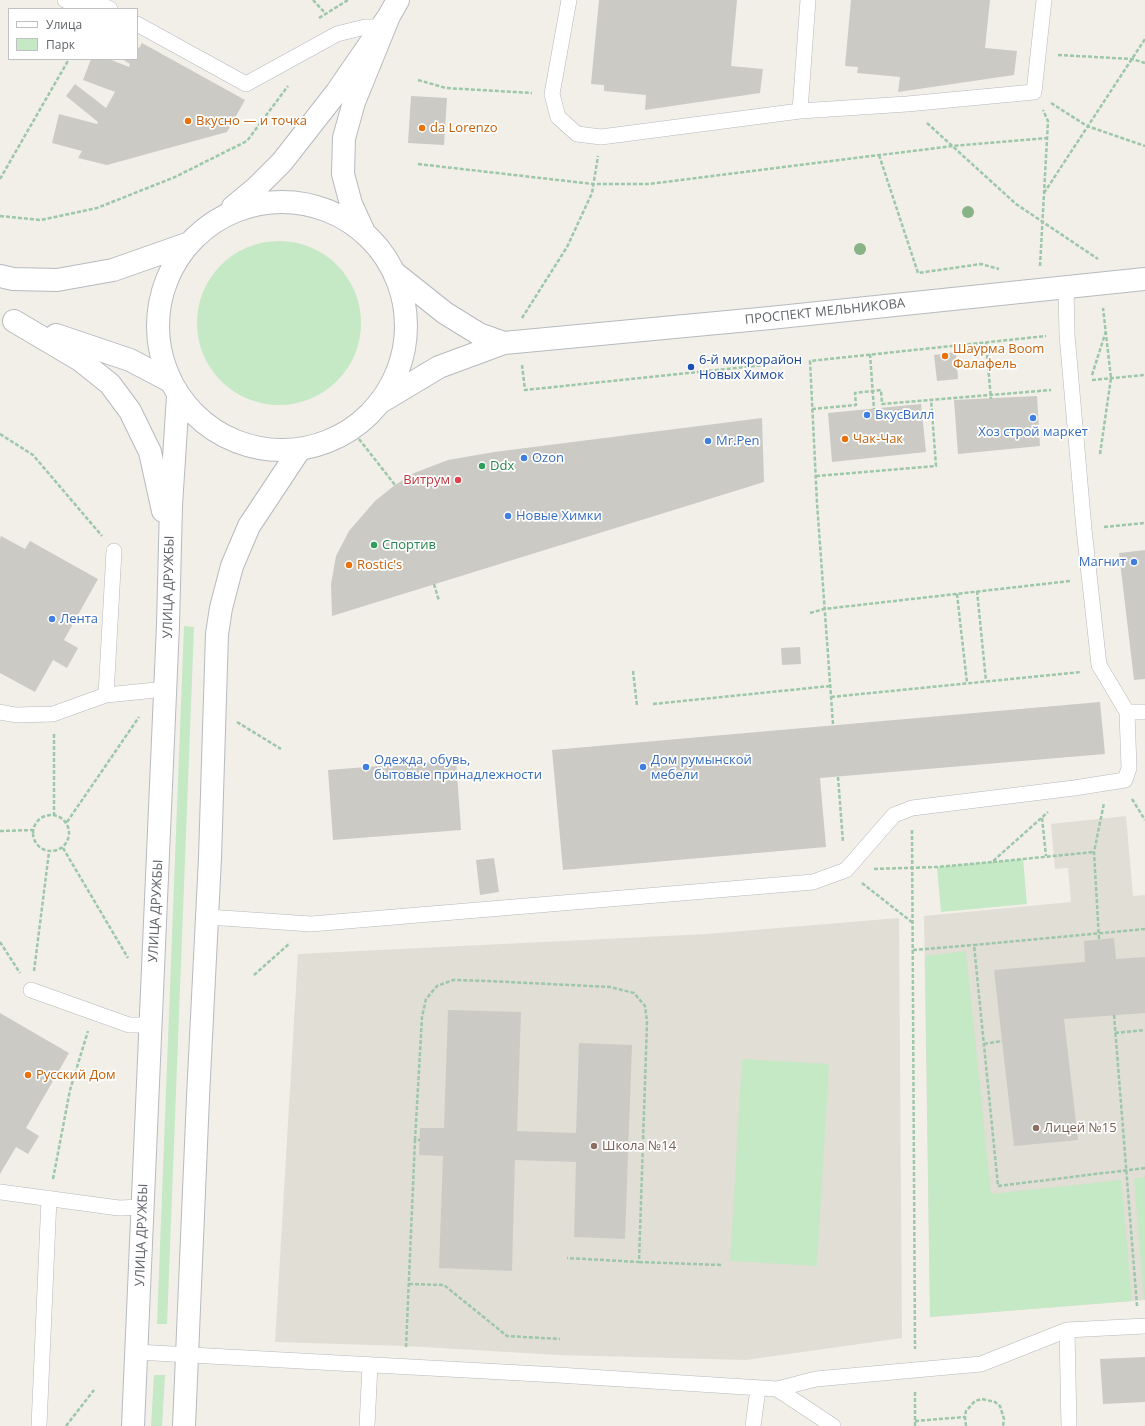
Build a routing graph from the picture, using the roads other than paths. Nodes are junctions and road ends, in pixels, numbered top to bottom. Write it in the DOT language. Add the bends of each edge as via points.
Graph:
graph roads {
  1 [pos="65,0"];
  2 [pos="569,0"];
  3 [pos="808,0"];
  4 [pos="1044,0"];
  5 [pos="108,8"];
  6 [pos="389,14"];
  7 [pos="138,25"];
  8 [pos="800,111"];
  9 [pos="222,216"];
  10 [pos="363,231"];
  11 [pos="187,244"];
  12 [pos="396,274"];
  13 [pos="0,276"];
  14 [pos="1145,279"];
  15 [pos="1066,288"];
  16 [pos="7,318"];
  17 [pos="504,343"];
  18 [pos="174,389"];
  19 [pos="379,403"];
  20 [pos="300,449"];
  21 [pos="170,540"];
  22 [pos="114,551"];
  23 [pos="166,689"];
  24 [pos="106,695"];
  25 [pos="0,712"];
  26 [pos="1126,712"];
  27 [pos="1145,712"];
  28 [pos="208,917"];
  29 [pos="31,990"];
  30 [pos="151,1025"];
  31 [pos="0,1192"];
  32 [pos="49,1198"];
  33 [pos="143,1207"];
  34 [pos="1142,1326"];
  35 [pos="1067,1330"];
  36 [pos="136,1352"];
  37 [pos="187,1355"];
  38 [pos="370,1365"];
  39 [pos="758,1389"];
  40 [pos="777,1389"];
  41 [pos="39,1426"];
  42 [pos="133,1426"];
  43 [pos="184,1426"];
  44 [pos="367,1426"];
  45 [pos="753,1426"];
  46 [pos="833,1426"];
  47 [pos="1068,1426"];
  1 -- 5 [label="lane" via="75,5 93,0"];
  2 -- 8 [label="lane" via="552,94 558,117 577,134 601,137"];
  3 -- 8 [label="lane"];
  4 -- 8 [label="lane" via="1034,92"];
  6 -- 7 [label="lane" via="364,27 337,34 246,84"];
  6 -- 9 [label="main road" via="336,93 282,162"];
  6 -- 10 [label="main road" via="354,102 344,138 343,174 351,204"];
  9 -- 10 [label="main road" via="262,202 305,203 345,218"];
  9 -- 11 [label="main road"];
  10 -- 12 [label="main road" via="380,249"];
  11 -- 13 [label="main road" via="113,270 57,280 13,279"];
  11 -- 18 [label="main road" via="167,275 158,310 158,346"];
  12 -- 17 [label="main road, ПРОСПЕКТ МЕЛЬНИКОВА" via="446,313 479,334"];
  12 -- 19 [label="main road" via="406,307 406,341 396,374"];
  14 -- 15 [label="main road, ПРОСПЕКТ МЕЛЬНИКОВА"];
  15 -- 17 [label="main road, ПРОСПЕКТ МЕЛЬНИКОВА"];
  15 -- 26 [label="lane" via="1067,335 1088,579 1099,665"];
  16 -- 18 [label="main road" via="130,360"];
  16 -- 21 [label="main road" via="80,360 110,384 130,411 150,452"];
  17 -- 19 [label="main road, ПРОСПЕКТ МЕЛЬНИКОВА" via="439,367"];
  18 -- 20 [label="main road" via="202,422 232,440 266,450"];
  18 -- 21 [label="main road, УЛИЦА ДРУЖБЫ"];
  19 -- 20 [label="main road" via="357,425 330,441"];
  20 -- 28 [label="main road" via="249,526 232,566 221,608 215,680"];
  21 -- 23 [label="main road, УЛИЦА ДРУЖБЫ"];
  22 -- 24 [label="lane"];
  23 -- 24 [label="lane"];
  23 -- 30 [label="main road, УЛИЦА ДРУЖБЫ"];
  24 -- 25 [label="lane" via="54,714 16,715"];
  26 -- 27 [label="lane"];
  26 -- 28 [label="lane" via="1129,768 1125,780 912,808 894,815 846,870 813,882 311,924"];
  28 -- 37 [label="main road" via="197,1104"];
  29 -- 30 [label="lane" via="129,1025"];
  30 -- 33 [label="main road, УЛИЦА ДРУЖБЫ"];
  31 -- 32 [label="lane"];
  32 -- 33 [label="lane" via="119,1208"];
  32 -- 41 [label="lane"];
  33 -- 36 [label="main road, УЛИЦА ДРУЖБЫ"];
  34 -- 35 [label="lane"];
  35 -- 40 [label="lane" via="981,1364 816,1379"];
  35 -- 47 [label="lane"];
  36 -- 37 [label="lane"];
  36 -- 42 [label="main road, УЛИЦА ДРУЖБЫ"];
  37 -- 38 [label="lane"];
  37 -- 43 [label="main road"];
  38 -- 39 [label="lane"];
  38 -- 44 [label="lane"];
  39 -- 40 [label="lane"];
  39 -- 45 [label="lane"];
  40 -- 46 [label="lane"];
}
